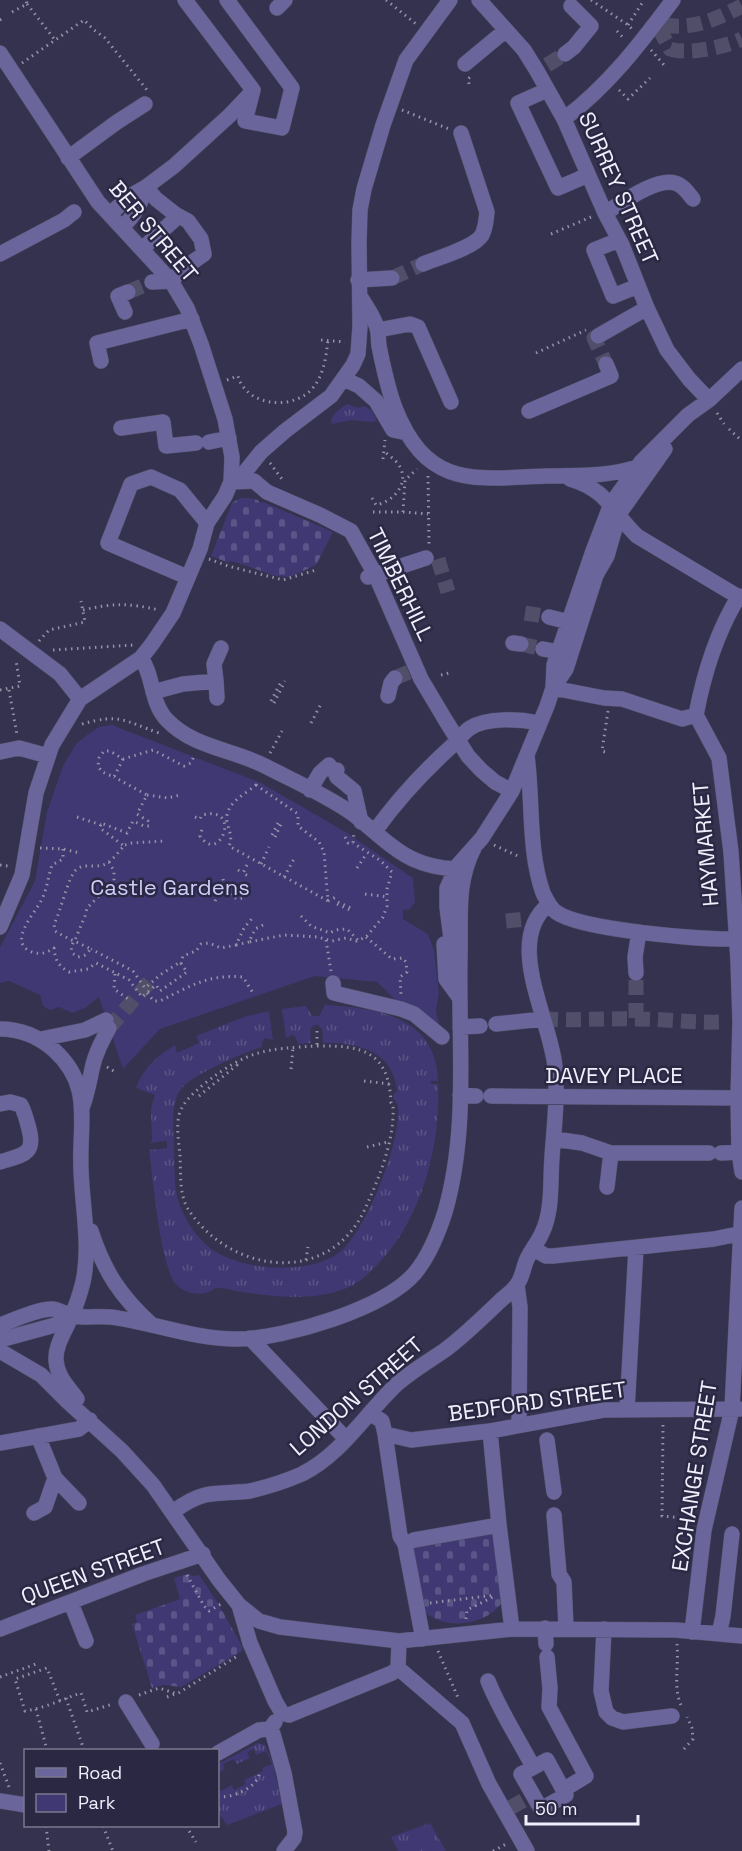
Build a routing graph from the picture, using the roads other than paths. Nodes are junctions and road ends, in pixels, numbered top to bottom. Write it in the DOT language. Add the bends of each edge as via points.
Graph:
graph roads {
  1 [pos="185,0"];
  2 [pos="227,0"];
  3 [pos="450,0"];
  4 [pos="479,0"];
  5 [pos="666,0"];
  6 [pos="673,0"];
  7 [pos="685,0"];
  8 [pos="571,6"];
  9 [pos="660,25"];
  10 [pos="506,30"];
  11 [pos="0,53"];
  12 [pos="565,54"];
  13 [pos="465,64"];
  14 [pos="253,90"];
  15 [pos="547,90"];
  16 [pos="145,104"];
  17 [pos="564,119"];
  18 [pos="461,133"];
  19 [pos="68,158"];
  20 [pos="588,175"];
  21 [pos="146,187"];
  22 [pos="693,199"];
  23 [pos="74,212"];
  24 [pos="604,212"];
  25 [pos="110,214"];
  26 [pos="175,214"];
  27 [pos="122,226"];
  28 [pos="619,240"];
  29 [pos="142,249"];
  30 [pos="0,255"];
  31 [pos="423,264"];
  32 [pos="392,278"];
  33 [pos="171,281"];
  34 [pos="152,282"];
  35 [pos="638,286"];
  36 [pos="358,287"];
  37 [pos="128,292"];
  38 [pos="647,308"];
  39 [pos="125,312"];
  40 [pos="192,319"];
  41 [pos="378,330"];
  42 [pos="598,336"];
  43 [pos="101,361"];
  44 [pos="606,364"];
  45 [pos="742,369"];
  46 [pos="347,376"];
  47 [pos="709,400"];
  48 [pos="451,402"];
  49 [pos="529,411"];
  50 [pos="121,428"];
  51 [pos="407,433"];
  52 [pos="229,438"];
  53 [pos="637,467"];
  54 [pos="555,476"];
  55 [pos="231,482"];
  56 [pos="615,509"];
  57 [pos="207,523"];
  58 [pos="637,536"];
  59 [pos="605,538"];
  60 [pos="426,558"];
  61 [pos="187,577"];
  62 [pos="371,577"];
  63 [pos="740,597"];
  64 [pos="549,617"];
  65 [pos="569,622"];
  66 [pos="0,629"];
  67 [pos="221,648"];
  68 [pos="543,649"];
  69 [pos="559,652"];
  70 [pos="141,658"];
  71 [pos="394,678"];
  72 [pos="216,681"];
  73 [pos="553,688"];
  74 [pos="153,692"];
  75 [pos="388,696"];
  76 [pos="217,698"];
  77 [pos="80,699"];
  78 [pos="696,715"];
  79 [pos="539,723"];
  80 [pos="459,739"];
  81 [pos="0,752"];
  82 [pos="527,755"];
  83 [pos="48,756"];
  84 [pos="310,790"];
  85 [pos="512,791"];
  86 [pos="358,826"];
  87 [pos="379,834"];
  88 [pos="474,849"];
  89 [pos="737,852"];
  90 [pos="455,869"];
  91 [pos="549,904"];
  92 [pos="0,927"];
  93 [pos="639,932"];
  94 [pos="736,939"];
  95 [pos="636,973"];
  96 [pos="333,983"];
  97 [pos="459,997"];
  98 [pos="543,1019"];
  99 [pos="741,1023"];
  100 [pos="496,1024"];
  101 [pos="480,1026"];
  102 [pos="460,1027"];
  103 [pos="2,1028"];
  104 [pos="442,1036"];
  105 [pos="41,1039"];
  106 [pos="475,1096"];
  107 [pos="557,1097"];
  108 [pos="740,1098"];
  109 [pos="0,1104"];
  110 [pos="82,1108"];
  111 [pos="554,1139"];
  112 [pos="741,1152"];
  113 [pos="611,1153"];
  114 [pos="0,1162"];
  115 [pos="742,1172"];
  116 [pos="607,1187"];
  117 [pos="742,1208"];
  118 [pos="85,1213"];
  119 [pos="742,1217"];
  120 [pos="741,1233"];
  121 [pos="636,1248"];
  122 [pos="534,1249"];
  123 [pos="517,1286"];
  124 [pos="25,1316"];
  125 [pos="72,1316"];
  126 [pos="0,1324"];
  127 [pos="152,1325"];
  128 [pos="17,1334"];
  129 [pos="250,1338"];
  130 [pos="0,1340"];
  131 [pos="0,1351"];
  132 [pos="24,1364"];
  133 [pos="737,1409"];
  134 [pos="627,1410"];
  135 [pos="371,1414"];
  136 [pos="90,1420"];
  137 [pos="519,1425"];
  138 [pos="546,1429"];
  139 [pos="490,1431"];
  140 [pos="385,1434"];
  141 [pos="38,1436"];
  142 [pos="346,1439"];
  143 [pos="0,1443"];
  144 [pos="55,1478"];
  145 [pos="554,1492"];
  146 [pos="79,1503"];
  147 [pos="173,1512"];
  148 [pos="34,1513"];
  149 [pos="554,1515"];
  150 [pos="498,1525"];
  151 [pos="732,1534"];
  152 [pos="405,1544"];
  153 [pos="202,1554"];
  154 [pos="71,1603"];
  155 [pos="239,1605"];
  156 [pos="566,1628"];
  157 [pos="0,1629"];
  158 [pos="512,1629"];
  159 [pos="604,1629"];
  160 [pos="692,1632"];
  161 [pos="718,1634"];
  162 [pos="742,1636"];
  163 [pos="429,1638"];
  164 [pos="86,1641"];
  165 [pos="399,1641"];
  166 [pos="546,1643"];
  167 [pos="398,1668"];
  168 [pos="488,1681"];
  169 [pos="126,1702"];
  170 [pos="282,1713"];
  171 [pos="672,1716"];
  172 [pos="270,1729"];
  173 [pos="152,1744"];
  174 [pos="219,1753"];
  175 [pos="533,1767"];
  176 [pos="563,1790"];
  177 [pos="284,1851"];
  178 [pos="527,1851"];
  1 -- 14 [label="street"];
  2 -- 14 [label="street" via="292,88 282,128 245,121"];
  3 -- 36 [label="street" via="406,60 390,105 360,210"];
  4 -- 10 [label="street, SURREY STREET"];
  5 -- 9 [label="street"];
  6 -- 9 [label="street"];
  7 -- 9 [label="street"];
  8 -- 12 [label="street" via="591,26"];
  9 -- 17 [label="street" via="609,80"];
  10 -- 13 [label="street"];
  10 -- 15 [label="street, SURREY STREET" via="542,68"];
  11 -- 19 [label="street, BER STREET"];
  14 -- 21 [label="street" via="174,166"];
  15 -- 17 [label="street, SURREY STREET"];
  15 -- 20 [label="street" via="518,103 558,188"];
  16 -- 19 [label="street"];
  17 -- 20 [label="street, SURREY STREET"];
  18 -- 31 [label="street" via="487,212 486,225 481,237 471,244"];
  19 -- 25 [label="street, BER STREET"];
  20 -- 24 [label="street, SURREY STREET"];
  21 -- 25 [label="street"];
  21 -- 26 [label="street"];
  21 -- 27 [label="street" via="140,206"];
  22 -- 24 [label="street" via="674,183 656,185"];
  23 -- 30 [label="street"];
  24 -- 28 [label="street, SURREY STREET"];
  25 -- 27 [label="street, BER STREET"];
  26 -- 29 [label="street" via="172,222"];
  26 -- 33 [label="street" via="188,221 201,240 204,254"];
  27 -- 29 [label="street, BER STREET"];
  28 -- 35 [label="street, SURREY STREET"];
  28 -- 35 [label="street" via="594,250 613,296"];
  29 -- 33 [label="street, BER STREET"];
  32 -- 36 [label="street"];
  33 -- 34 [label="street"];
  33 -- 40 [label="street, BER STREET"];
  35 -- 38 [label="street, SURREY STREET"];
  36 -- 41 [label="street"];
  36 -- 46 [label="street" via="358,349"];
  37 -- 39 [label="street" via="118,296"];
  38 -- 42 [label="street"];
  38 -- 47 [label="street, SURREY STREET" via="675,362"];
  40 -- 43 [label="street" via="97,344"];
  40 -- 52 [label="street, BER STREET"];
  41 -- 48 [label="street" via="410,324 418,327"];
  41 -- 51 [label="street" via="395,408"];
  44 -- 49 [label="street" via="611,376"];
  45 -- 47 [label="street"];
  46 -- 51 [label="street" via="379,405 393,430"];
  46 -- 55 [label="street" via="331,396 285,431"];
  47 -- 53 [label="street" via="688,415"];
  47 -- 56 [label="street"];
  50 -- 52 [label="street" via="163,422 167,448"];
  51 -- 54 [label="street" via="429,460 460,476 485,482"];
  52 -- 55 [label="street, BER STREET"];
  53 -- 54 [label="street" via="605,475"];
  53 -- 56 [label="street"];
  54 -- 56 [label="street" via="584,483"];
  55 -- 57 [label="street"];
  55 -- 62 [label="street, TIMBERHILL" via="254,482 289,505 320,515 349,537"];
  56 -- 58 [label="street"];
  56 -- 59 [label="street"];
  57 -- 61 [label="street"];
  57 -- 61 [label="street" via="180,490 151,477 131,484 108,543"];
  58 -- 59 [label="street"];
  58 -- 63 [label="street"];
  59 -- 65 [label="street"];
  59 -- 73 [label="street" via="607,556 596,575 566,669"];
  60 -- 62 [label="street"];
  61 -- 70 [label="street" via="173,613"];
  62 -- 80 [label="street, TIMBERHILL" via="413,671"];
  63 -- 78 [label="street" via="714,644"];
  64 -- 65 [label="street"];
  65 -- 69 [label="street"];
  66 -- 77 [label="street" via="60,674"];
  67 -- 72 [label="street" via="214,664"];
  68 -- 69 [label="street"];
  69 -- 73 [label="street"];
  70 -- 74 [label="street" via="148,668"];
  70 -- 77 [label="street"];
  71 -- 75 [label="street"];
  72 -- 74 [label="street"];
  72 -- 76 [label="street"];
  73 -- 78 [label="street" via="639,703 682,719"];
  73 -- 79 [label="street"];
  74 -- 84 [label="street" via="165,718 181,732 200,743 264,765"];
  77 -- 83 [label="street"];
  78 -- 89 [label="street, HAYMARKET" via="719,758"];
  79 -- 80 [label="street" via="490,721 471,727"];
  79 -- 82 [label="street"];
  80 -- 85 [label="street, TIMBERHILL" via="481,770"];
  80 -- 87 [label="street" via="388,813"];
  81 -- 83 [label="street" via="19,748"];
  82 -- 85 [label="street"];
  82 -- 91 [label="street" via="532,830 543,893"];
  83 -- 92 [label="street" via="36,793 22,875"];
  84 -- 86 [label="street" via="344,809"];
  84 -- 86 [label="street" via="320,773 333,768 337,777 354,791"];
  85 -- 88 [label="street"];
  86 -- 87 [label="street"];
  87 -- 90 [label="street" via="413,860"];
  88 -- 90 [label="street"];
  88 -- 97 [label="street" via="466,865 460,904"];
  89 -- 94 [label="street, HAYMARKET"];
  90 -- 97 [label="street" via="447,888 448,928"];
  91 -- 93 [label="street" via="565,917"];
  91 -- 98 [label="street, LONDON STREET" via="530,919 531,967"];
  93 -- 94 [label="street"];
  93 -- 95 [label="street"];
  94 -- 99 [label="street, HAYMARKET"];
  96 -- 104 [label="street" via="334,993 401,1005"];
  97 -- 102 [label="street"];
  98 -- 100 [label="street"];
  98 -- 107 [label="street, LONDON STREET" via="553,1046"];
  99 -- 108 [label="street, HAYMARKET"];
  101 -- 102 [label="street"];
  102 -- 106 [label="street"];
  103 -- 105 [label="street"];
  105 -- 110 [label="street" via="76,1077"];
  105 -- 110 [label="street" via="107,1024"];
  106 -- 107 [label="street, DAVEY PLACE"];
  106 -- 129 [label="street" via="459,1126 440,1228 415,1273 401,1286 338,1317"];
  107 -- 108 [label="street, DAVEY PLACE"];
  107 -- 111 [label="street, LONDON STREET"];
  108 -- 112 [label="street, HAYMARKET"];
  109 -- 114 [label="street" via="21,1105 32,1141 26,1153"];
  110 -- 118 [label="street"];
  111 -- 113 [label="street"];
  111 -- 122 [label="street, LONDON STREET" via="550,1204 543,1233"];
  112 -- 113 [label="street"];
  112 -- 115 [label="street, HAYMARKET"];
  113 -- 116 [label="street"];
  117 -- 119 [label="street, EXCHANGE STREET"];
  118 -- 125 [label="street" via="86,1263"];
  118 -- 127 [label="street" via="115,1285"];
  119 -- 120 [label="street, EXCHANGE STREET"];
  120 -- 121 [label="street"];
  120 -- 133 [label="street, EXCHANGE STREET"];
  121 -- 122 [label="street" via="553,1256"];
  121 -- 134 [label="street"];
  122 -- 123 [label="street, LONDON STREET"];
  123 -- 135 [label="street, LONDON STREET" via="473,1328 398,1383"];
  123 -- 137 [label="street"];
  124 -- 125 [label="street" via="54,1309"];
  124 -- 126 [label="street"];
  124 -- 128 [label="street"];
  125 -- 127 [label="street" via="110,1317"];
  125 -- 128 [label="street" via="55,1325"];
  125 -- 136 [label="street" via="57,1350 57,1364 65,1384"];
  127 -- 129 [label="street" via="210,1337"];
  128 -- 130 [label="street"];
  128 -- 132 [label="street" via="16,1349"];
  129 -- 142 [label="street"];
  131 -- 132 [label="street"];
  132 -- 136 [label="street"];
  133 -- 134 [label="street, BEDFORD STREET"];
  133 -- 160 [label="street, EXCHANGE STREET" via="706,1520"];
  134 -- 138 [label="street, BEDFORD STREET" via="604,1410"];
  135 -- 140 [label="street" via="382,1421"];
  135 -- 142 [label="street, LONDON STREET"];
  136 -- 141 [label="street" via="79,1429"];
  136 -- 147 [label="street" via="144,1474"];
  137 -- 138 [label="street, BEDFORD STREET"];
  137 -- 139 [label="street, BEDFORD STREET"];
  138 -- 145 [label="street"];
  139 -- 140 [label="street, BEDFORD STREET" via="411,1440"];
  139 -- 150 [label="street"];
  140 -- 152 [label="street" via="400,1536"];
  141 -- 143 [label="street"];
  141 -- 144 [label="street"];
  142 -- 147 [label="street, LONDON STREET" via="303,1473 250,1491 204,1495"];
  144 -- 146 [label="street"];
  144 -- 148 [label="street" via="45,1507"];
  147 -- 153 [label="street"];
  149 -- 156 [label="street"];
  150 -- 152 [label="street"];
  150 -- 158 [label="street"];
  151 -- 161 [label="street"];
  152 -- 163 [label="street" via="417,1605"];
  153 -- 154 [label="street, QUEEN STREET"];
  153 -- 155 [label="street"];
  154 -- 157 [label="street, QUEEN STREET"];
  154 -- 164 [label="street"];
  155 -- 165 [label="street" via="259,1621 280,1627"];
  155 -- 170 [label="street" via="250,1643"];
  156 -- 159 [label="street"];
  156 -- 166 [label="street"];
  158 -- 163 [label="street"];
  158 -- 166 [label="street"];
  159 -- 160 [label="street"];
  159 -- 171 [label="street" via="601,1691 606,1712 623,1722"];
  160 -- 161 [label="street"];
  161 -- 162 [label="street"];
  163 -- 165 [label="street"];
  165 -- 167 [label="street"];
  166 -- 176 [label="street" via="549,1707 586,1776"];
  167 -- 170 [label="street" via="329,1700 289,1715"];
  167 -- 178 [label="street" via="462,1723 489,1784 507,1809"];
  168 -- 175 [label="street" via="500,1711"];
  169 -- 173 [label="street"];
  170 -- 172 [label="street"];
  172 -- 174 [label="street" via="259,1730"];
  172 -- 177 [label="street" via="284,1773 298,1843"];
  175 -- 176 [label="street" via="547,1760"];
  175 -- 176 [label="street" via="521,1774 541,1809 566,1795"];
}
